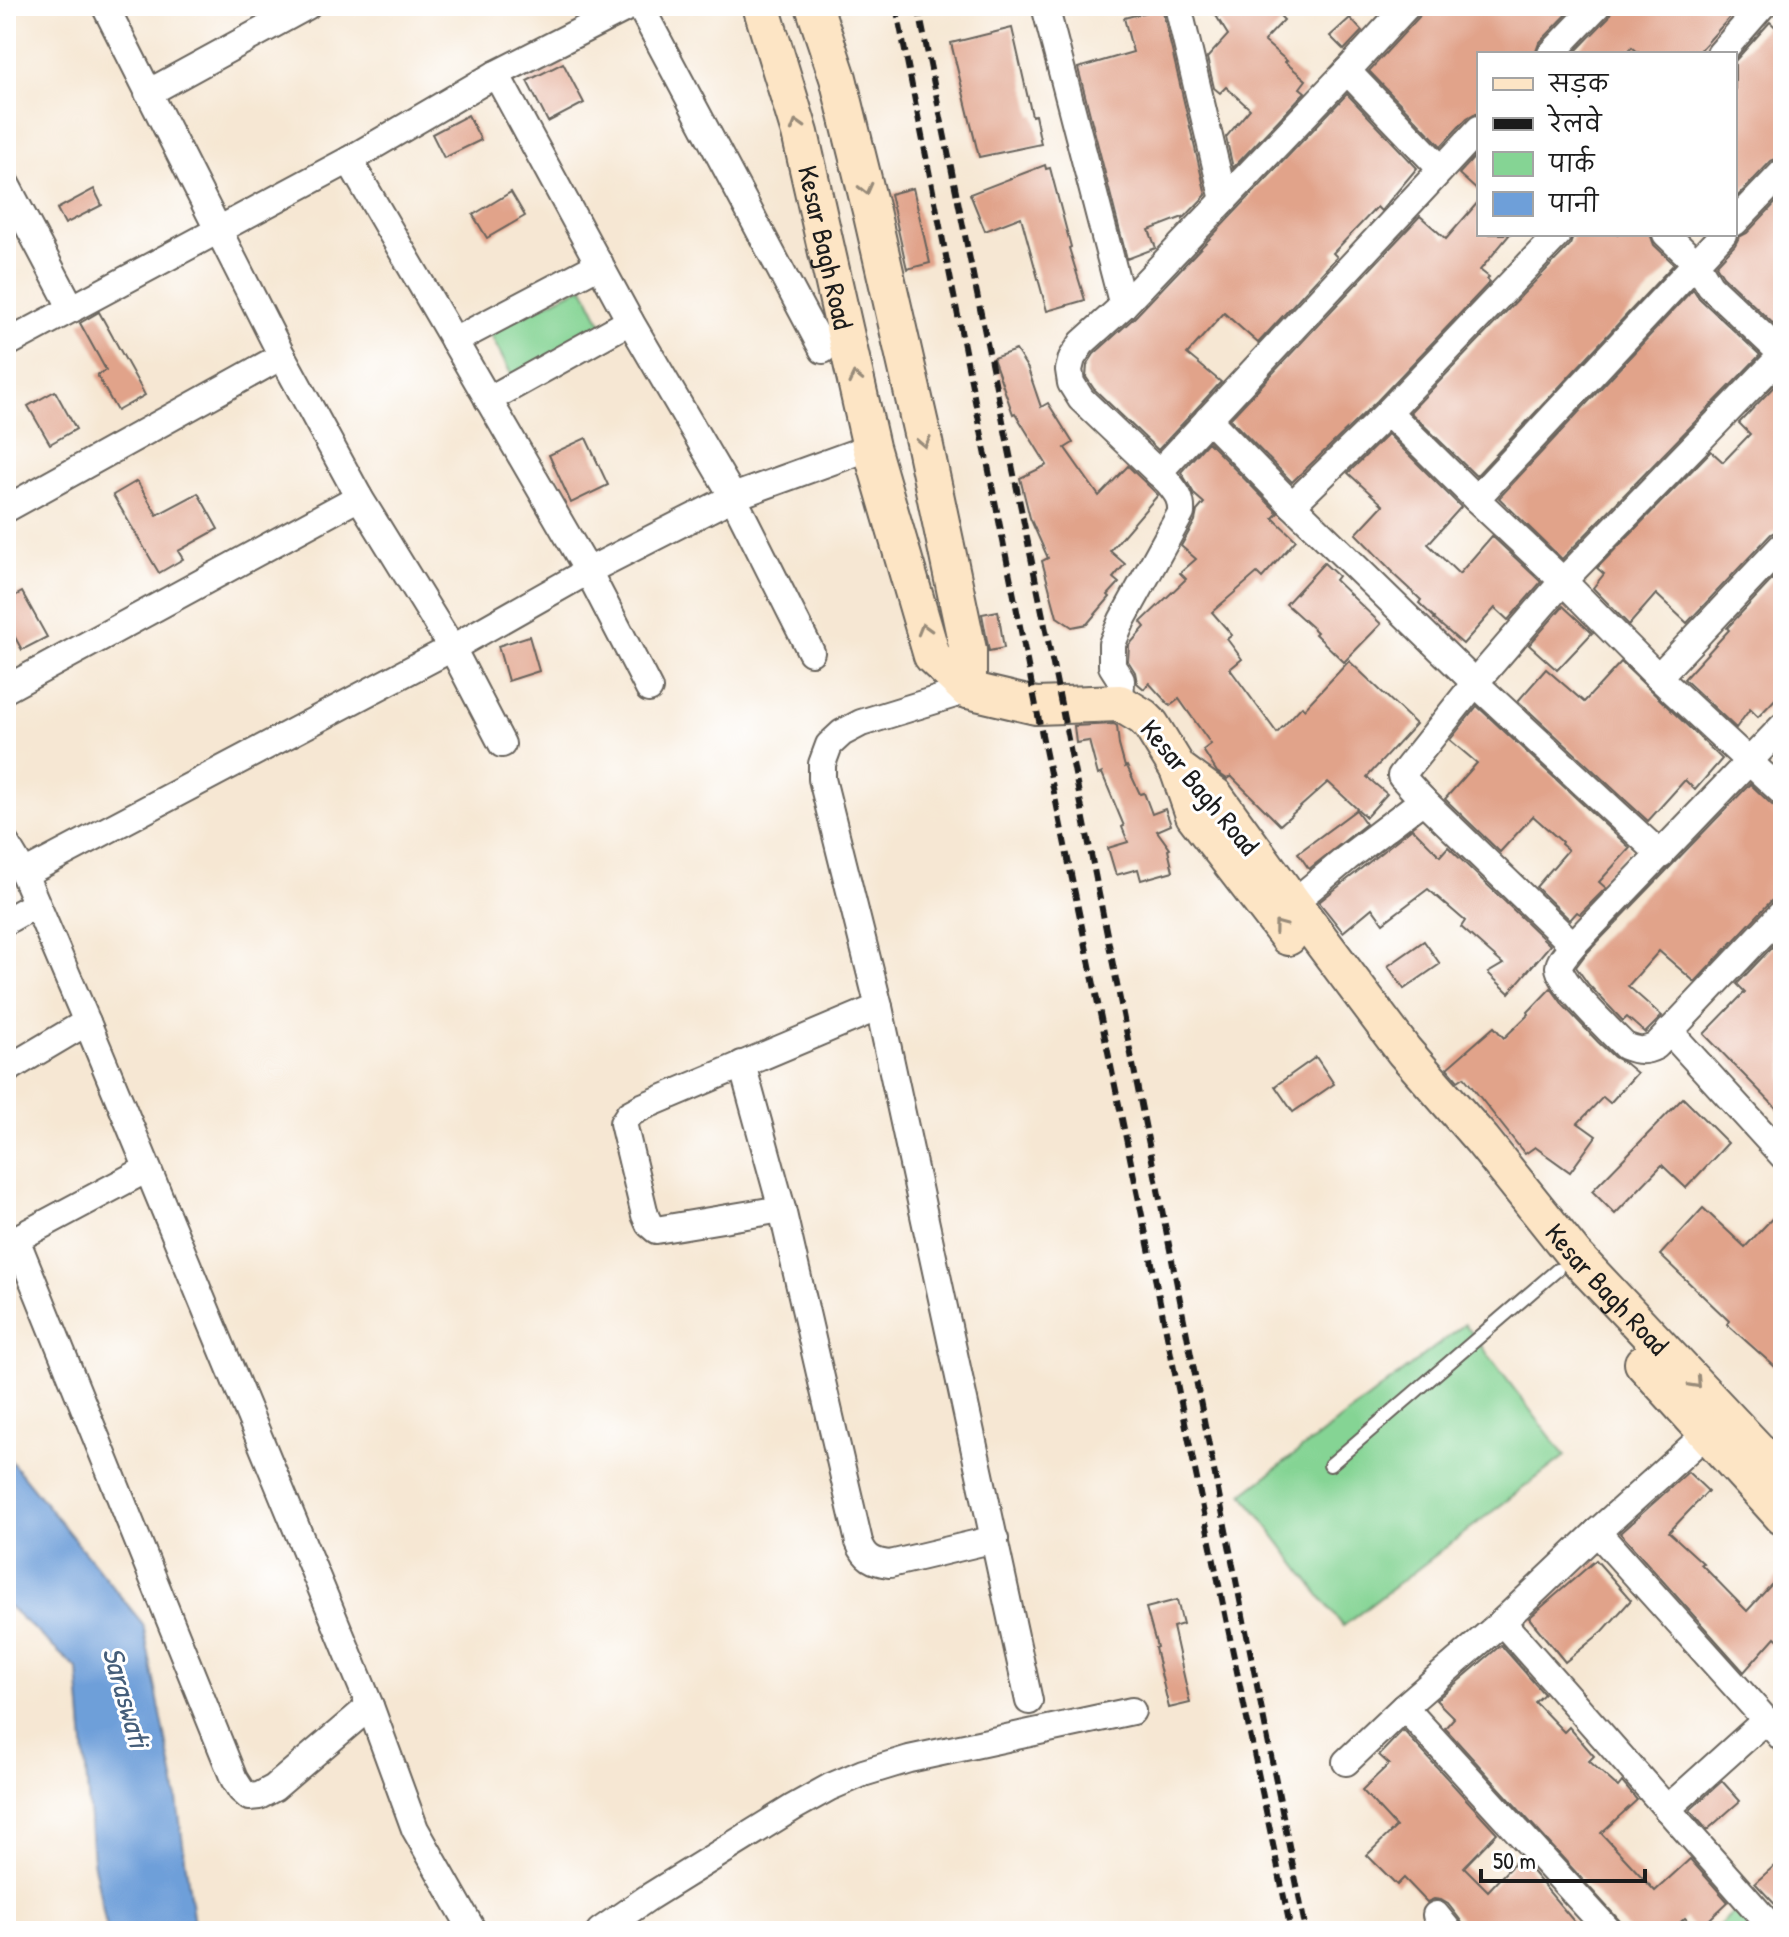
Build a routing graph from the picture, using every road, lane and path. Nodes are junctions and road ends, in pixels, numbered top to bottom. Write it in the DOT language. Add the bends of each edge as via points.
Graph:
graph roads {
  1 [pos="105,6"];
  2 [pos="307,6"];
  3 [pos="630,6"];
  4 [pos="640,6"];
  5 [pos="761,6"];
  6 [pos="814,6"];
  7 [pos="1045,6"];
  8 [pos="1178,6"];
  9 [pos="1407,6"];
  10 [pos="1597,6"];
  11 [pos="1762,6"];
  12 [pos="1379,16"];
  13 [pos="1553,52"];
  14 [pos="1722,52"];
  15 [pos="1347,71"];
  16 [pos="496,74"];
  17 [pos="148,93"];
  18 [pos="1477,131"];
  19 [pos="349,160"];
  20 [pos="1441,169"];
  21 [pos="1783,172"];
  22 [pos="6,184"];
  23 [pos="1224,200"];
  24 [pos="1737,220"];
  25 [pos="219,230"];
  26 [pos="1556,236"];
  27 [pos="1668,236"];
  28 [pos="1721,236"];
  29 [pos="1696,263"];
  30 [pos="600,264"];
  31 [pos="1123,306"];
  32 [pos="72,309"];
  33 [pos="630,321"];
  34 [pos="454,341"];
  35 [pos="6,344"];
  36 [pos="823,350"];
  37 [pos="1783,354"];
  38 [pos="282,356"];
  39 [pos="488,400"];
  40 [pos="1388,412"];
  41 [pos="1208,419"];
  42 [pos="871,447"];
  43 [pos="1158,473"];
  44 [pos="359,497"];
  45 [pos="733,497"];
  46 [pos="1476,499"];
  47 [pos="1292,505"];
  48 [pos="6,509"];
  49 [pos="1783,545"];
  50 [pos="588,571"];
  51 [pos="1563,581"];
  52 [pos="452,648"];
  53 [pos="811,652"];
  54 [pos="1658,677"];
  55 [pos="1475,683"];
  56 [pos="6,689"];
  57 [pos="649,689"];
  58 [pos="968,690"];
  59 [pos="1120,703"];
  60 [pos="1783,726"];
  61 [pos="502,744"];
  62 [pos="1750,762"];
  63 [pos="1178,769"];
  64 [pos="1783,793"];
  65 [pos="1423,800"];
  66 [pos="6,844"];
  67 [pos="1661,855"];
  68 [pos="24,874"];
  69 [pos="1293,903"];
  70 [pos="36,904"];
  71 [pos="1782,915"];
  72 [pos="6,921"];
  73 [pos="1573,945"];
  74 [pos="879,1007"];
  75 [pos="87,1022"];
  76 [pos="1669,1031"];
  77 [pos="742,1064"];
  78 [pos="6,1070"];
  79 [pos="1783,1156"];
  80 [pos="147,1169"];
  81 [pos="782,1209"];
  82 [pos="11,1241"];
  83 [pos="1557,1270"];
  84 [pos="1707,1433"];
  85 [pos="1330,1465"];
  86 [pos="1773,1479"];
  87 [pos="1783,1517"];
  88 [pos="1597,1532"];
  89 [pos="995,1539"];
  90 [pos="1502,1622"];
  91 [pos="1029,1701"];
  92 [pos="370,1706"];
  93 [pos="1404,1707"];
  94 [pos="1132,1711"];
  95 [pos="1775,1730"];
  96 [pos="1346,1762"];
  97 [pos="1667,1809"];
  98 [pos="473,1931"];
  99 [pos="600,1931"];
  100 [pos="1609,1931"];
  101 [pos="1775,1931"];
  1 -- 17 [label="street"];
  2 -- 17 [label="street"];
  3 -- 16 [label="street"];
  4 -- 36 [label="street"];
  42 -- 5 [label="main road, Kesar Bagh Road, one-way" via="800,133"];
  6 -- 58 [label="main road, one-way" via="842,93 921,427 968,650"];
  7 -- 31 [label="street"];
  8 -- 23 [label="street"];
  9 -- 12 [label="street"];
  10 -- 13 [label="street"];
  11 -- 14 [label="street"];
  12 -- 15 [label="street"];
  15 -- 20 [label="street"];
  15 -- 23 [label="street"];
  16 -- 19 [label="street"];
  16 -- 30 [label="street"];
  17 -- 25 [label="street"];
  18 -- 20 [label="street"];
  19 -- 25 [label="street"];
  19 -- 34 [label="street"];
  20 -- 41 [label="street"];
  21 -- 24 [label="street"];
  22 -- 32 [label="street"];
  23 -- 31 [label="street"];
  25 -- 32 [label="street"];
  25 -- 38 [label="street"];
  26 -- 40 [label="street"];
  27 -- 29 [label="street"];
  28 -- 29 [label="street"];
  29 -- 37 [label="street" via="1710,286"];
  29 -- 46 [label="street"];
  30 -- 33 [label="street"];
  30 -- 34 [label="street"];
  31 -- 43 [label="street" via="1082,343 1072,358 1071,383"];
  32 -- 35 [label="street"];
  33 -- 39 [label="street"];
  33 -- 45 [label="street"];
  34 -- 39 [label="street"];
  37 -- 51 [label="street"];
  38 -- 44 [label="street"];
  38 -- 48 [label="street"];
  39 -- 50 [label="street"];
  40 -- 46 [label="street"];
  40 -- 47 [label="street"];
  41 -- 43 [label="street"];
  41 -- 47 [label="street"];
  42 -- 45 [label="street"];
  58 -- 42 [label="main road, Kesar Bagh Road, one-way" via="932,656"];
  43 -- 59 [label="street" via="1179,495 1181,513 1112,644 1112,666 1121,680"];
  44 -- 52 [label="street"];
  44 -- 56 [label="street"];
  45 -- 50 [label="street"];
  45 -- 53 [label="street"];
  46 -- 51 [label="street"];
  47 -- 55 [label="street"];
  49 -- 54 [label="street"];
  50 -- 52 [label="street"];
  50 -- 57 [label="street"];
  51 -- 54 [label="street"];
  51 -- 55 [label="street"];
  52 -- 61 [label="street"];
  52 -- 68 [label="street"];
  54 -- 62 [label="street"];
  55 -- 65 [label="street" via="1401,776"];
  55 -- 67 [label="street"];
  58 -- 59 [label="main road, Kesar Bagh Road" via="1036,706"];
  58 -- 74 [label="street" via="851,728 829,745 822,764"];
  59 -- 63 [label="main road, Kesar Bagh Road" via="1151,725"];
  60 -- 62 [label="street"];
  62 -- 64 [label="street"];
  62 -- 67 [label="street"];
  63 -- 69 [label="main road, Kesar Bagh Road" via="1215,796"];
  83 -- 63 [label="main road, one-way" via="1355,1025 1194,815"];
  65 -- 69 [label="street"];
  65 -- 73 [label="street"];
  66 -- 68 [label="street"];
  67 -- 73 [label="street"];
  68 -- 70 [label="street"];
  69 -- 86 [label="main road, Kesar Bagh Road, one-way" via="1404,1051 1547,1224"];
  70 -- 72 [label="street"];
  70 -- 75 [label="street"];
  71 -- 76 [label="street"];
  73 -- 76 [label="street" via="1559,967 1561,975 1625,1046 1645,1051"];
  74 -- 77 [label="street"];
  74 -- 89 [label="street"];
  75 -- 78 [label="street"];
  75 -- 80 [label="street"];
  76 -- 79 [label="street"];
  77 -- 81 [label="street"];
  77 -- 81 [label="street" via="629,1114 623,1123 645,1215 649,1224 662,1230"];
  80 -- 82 [label="street"];
  80 -- 92 [label="street"];
  81 -- 89 [label="street" via="862,1551 878,1563 890,1564"];
  82 -- 92 [label="street" via="241,1790 249,1797 274,1788"];
  83 -- 84 [label="main road"];
  83 -- 85 [label="lane"];
  84 -- 86 [label="main road"];
  84 -- 88 [label="street"];
  86 -- 87 [label="main road, Kesar Bagh Road"];
  88 -- 90 [label="street"];
  88 -- 95 [label="street"];
  89 -- 91 [label="street"];
  90 -- 93 [label="street"];
  90 -- 97 [label="street"];
  92 -- 98 [label="street" via="415,1829"];
  93 -- 96 [label="street"];
  93 -- 100 [label="street"];
  94 -- 99 [label="street" via="863,1773 794,1807"];
  95 -- 97 [label="street"];
  97 -- 101 [label="street"];
}
